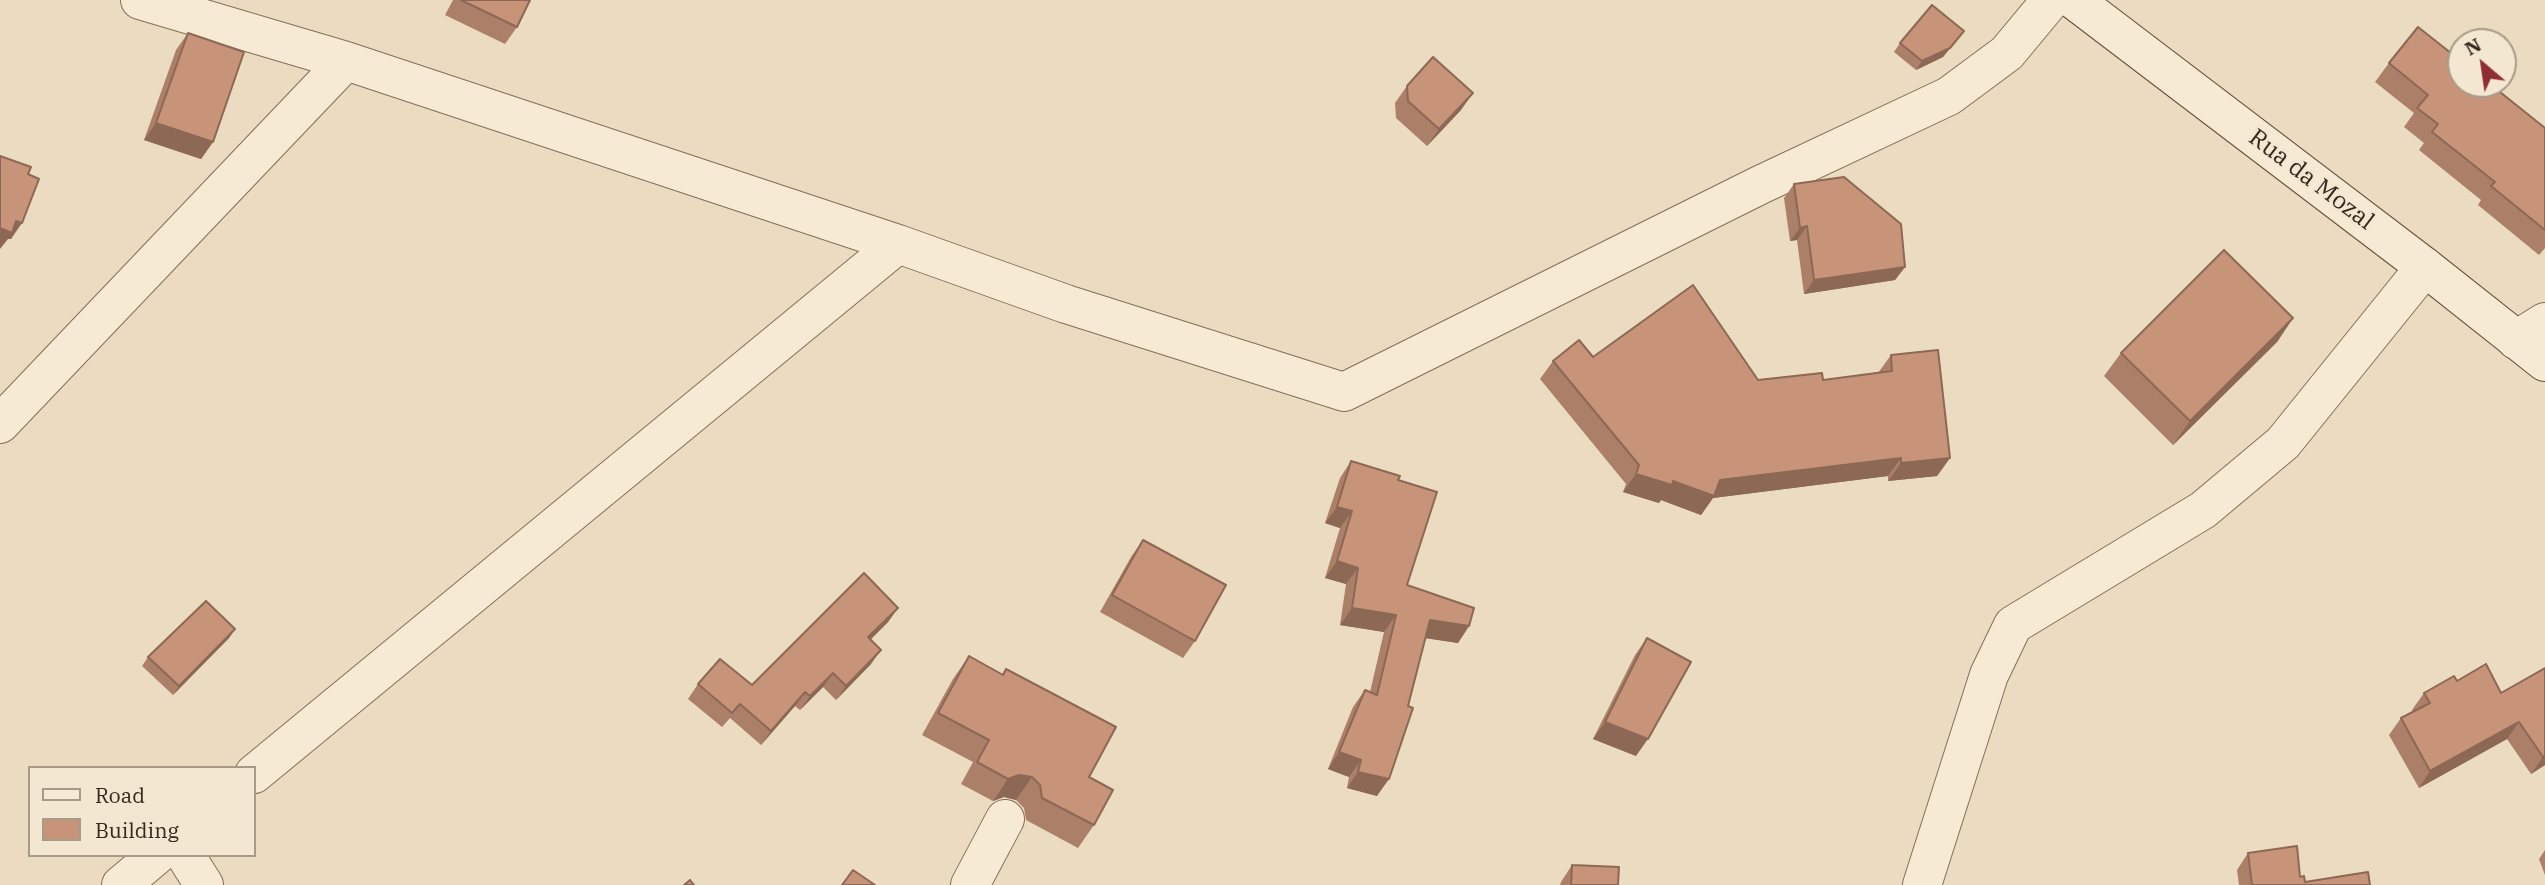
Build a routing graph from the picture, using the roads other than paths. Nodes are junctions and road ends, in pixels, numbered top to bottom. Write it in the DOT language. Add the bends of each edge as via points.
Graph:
graph roads {
  1 [pos="140,0"];
  2 [pos="2051,0"];
  3 [pos="2074,0"];
  4 [pos="346,61"];
  5 [pos="898,244"];
  6 [pos="2425,267"];
  7 [pos="2535,341"];
  8 [pos="0,424"];
  9 [pos="256,772"];
  10 [pos="1005,819"];
  11 [pos="155,857"];
  12 [pos="186,857"];
  13 [pos="121,885"];
  14 [pos="204,885"];
  15 [pos="970,885"];
  16 [pos="1922,885"];
  1 -- 4 [label="street"];
  2 -- 5 [label="street" via="2007,53 1949,96 1344,392 1066,304"];
  3 -- 6 [label="street, Rua da Mozal"];
  4 -- 5 [label="street"];
  4 -- 8 [label="street"];
  5 -- 9 [label="street"];
  6 -- 7 [label="street, Rua da Mozal"];
  6 -- 16 [label="street" via="2283,443 2203,510 2013,625 1989,675"];
  10 -- 15 [label="street"];
  11 -- 13 [label="street"];
  12 -- 14 [label="street"];
}
